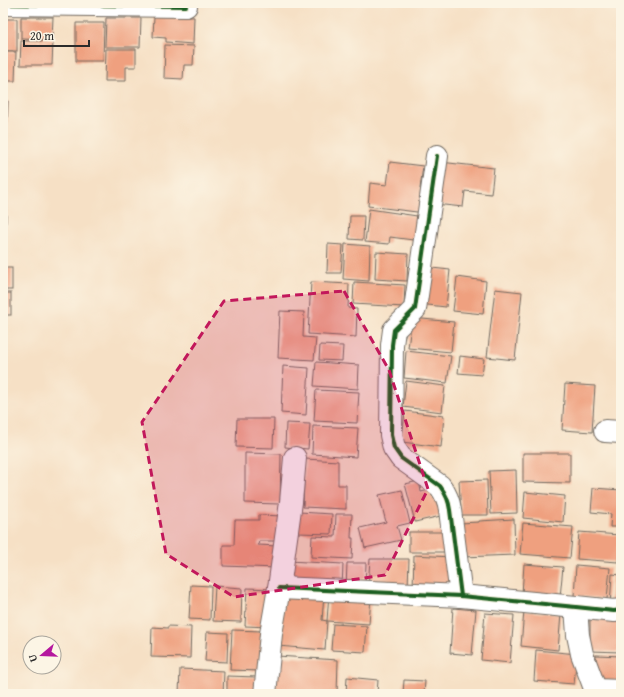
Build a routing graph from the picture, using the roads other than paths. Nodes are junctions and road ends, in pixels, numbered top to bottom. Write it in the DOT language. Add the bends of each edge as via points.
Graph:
graph roads {
  1 [pos="3,4"];
  2 [pos="186,6"];
  3 [pos="436,156"];
  4 [pos="296,458"];
  5 [pos="279,588"];
  6 [pos="461,596"];
  7 [pos="576,607"];
  8 [pos="621,610"];
  9 [pos="621,691"];
  10 [pos="597,692"];
  11 [pos="265,694"];
  1 -- 2 [label="street"];
  3 -- 6 [label="street" via="415,309 394,330 391,435 394,448 401,458 440,486 448,500"];
  4 -- 5 [label="street"];
  5 -- 6 [label="street"];
  5 -- 11 [label="street"];
  6 -- 7 [label="street"];
  7 -- 8 [label="street"];
  7 -- 10 [label="street" via="582,654"];
  9 -- 10 [label="street"];
}
